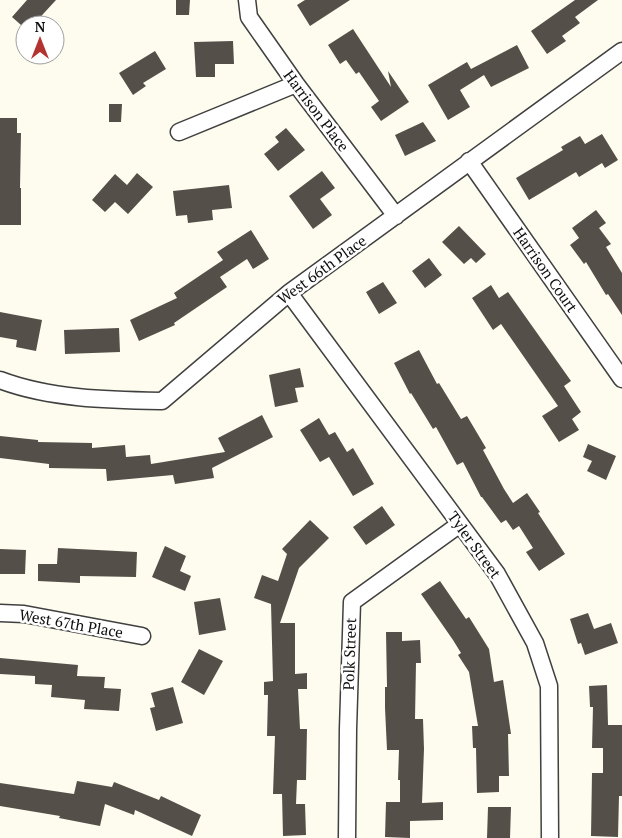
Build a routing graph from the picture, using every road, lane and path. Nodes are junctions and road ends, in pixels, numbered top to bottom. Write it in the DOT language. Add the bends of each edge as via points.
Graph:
graph roads {
  1 [pos="247,0"];
  2 [pos="622,51"];
  3 [pos="296,84"];
  4 [pos="179,132"];
  5 [pos="468,161"];
  6 [pos="396,216"];
  7 [pos="289,293"];
  8 [pos="622,379"];
  9 [pos="0,380"];
  10 [pos="460,524"];
  11 [pos="0,613"];
  12 [pos="142,636"];
  13 [pos="347,838"];
  14 [pos="550,838"];
  1 -- 3 [label="street, Harrison Place" via="249,16"];
  2 -- 5 [label="street, West 66th Place"];
  3 -- 4 [label="street"];
  3 -- 6 [label="street, Harrison Place"];
  5 -- 6 [label="street, West 66th Place"];
  5 -- 8 [label="street, Harrison Court"];
  6 -- 7 [label="street, West 66th Place"];
  7 -- 9 [label="street, West 66th Place" via="162,402 95,399"];
  7 -- 10 [label="street, Tyler Street"];
  10 -- 13 [label="street, Polk Street" via="352,602"];
  10 -- 14 [label="street, Tyler Street" via="496,574 535,643 549,686"];
  11 -- 12 [label="street, West 67th Place" via="24,614"];
}
